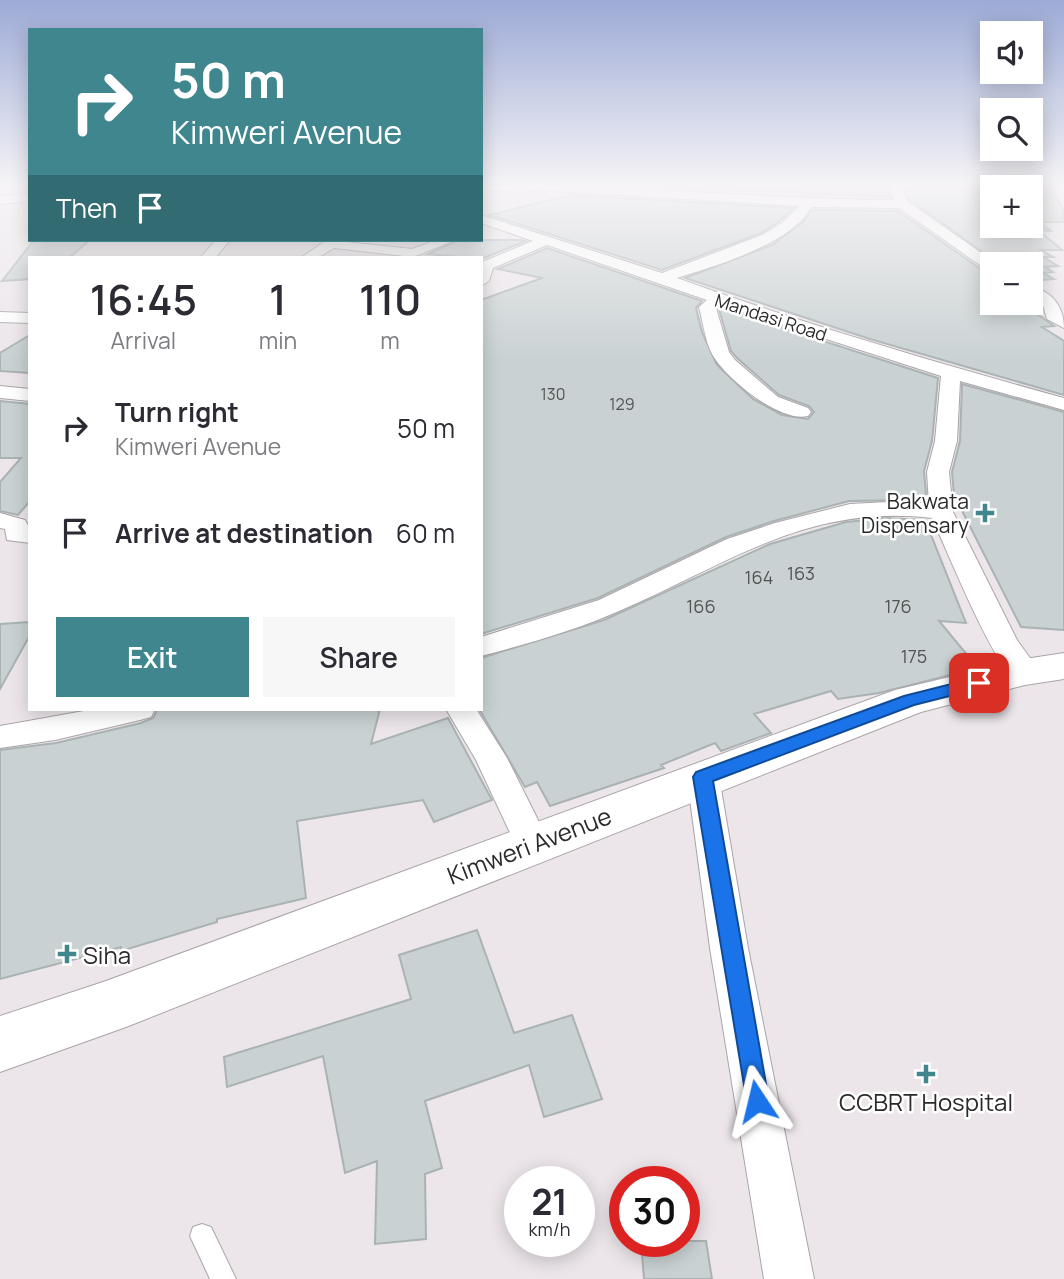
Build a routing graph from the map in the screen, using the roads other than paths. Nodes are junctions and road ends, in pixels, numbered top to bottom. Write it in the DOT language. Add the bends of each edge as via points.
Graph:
graph roads {
  1 [pos="330,244"];
  2 [pos="337,244"];
  3 [pos="439,244"];
  4 [pos="538,244"];
  5 [pos="558,244"];
  6 [pos="751,244"];
  7 [pos="959,244"];
  8 [pos="311,256"];
  9 [pos="980,259"];
  10 [pos="483,276"];
  11 [pos="662,278"];
  12 [pos="1043,298"];
  13 [pos="717,300"];
  14 [pos="0,317"];
  15 [pos="28,318"];
  16 [pos="1064,323"];
  17 [pos="951,373"];
  18 [pos="0,392"];
  19 [pos="28,395"];
  20 [pos="1061,402"];
  21 [pos="802,412"];
  22 [pos="941,512"];
  23 [pos="483,646"];
  24 [pos="1045,669"];
  25 [pos="132,711"];
  26 [pos="462,711"];
  27 [pos="0,737"];
  28 [pos="703,777"];
  29 [pos="532,844"];
  30 [pos="0,1044"];
  31 [pos="202,1236"];
  32 [pos="223,1279"];
  33 [pos="789,1279"];
  1 -- 8 [label="street"];
  2 -- 3 [label="street" via="413,253"];
  4 -- 10 [label="street" via="487,265"];
  5 -- 11 [label="street, Mandasi Road"];
  6 -- 11 [label="street"];
  7 -- 9 [label="street"];
  11 -- 13 [label="street, Mandasi Road"];
  12 -- 16 [label="street"];
  13 -- 17 [label="street, Mandasi Road"];
  13 -- 21 [label="street" via="707,307 720,353 771,401"];
  14 -- 15 [label="street"];
  17 -- 20 [label="street, Mandasi Road"];
  17 -- 22 [label="street" via="946,441 938,472"];
  18 -- 19 [label="street"];
  22 -- 23 [label="street" via="877,508 808,522 736,544 608,606"];
  22 -- 24 [label="street" via="1004,643"];
  24 -- 28 [label="street, Kimweri Avenue" via="910,700"];
  25 -- 27 [label="street"];
  26 -- 29 [label="street" via="491,758"];
  28 -- 29 [label="street, Kimweri Avenue"];
  28 -- 33 [label="street"];
  29 -- 30 [label="street, Kimweri Avenue" via="106,1008"];
  31 -- 32 [label="lane"];
}
